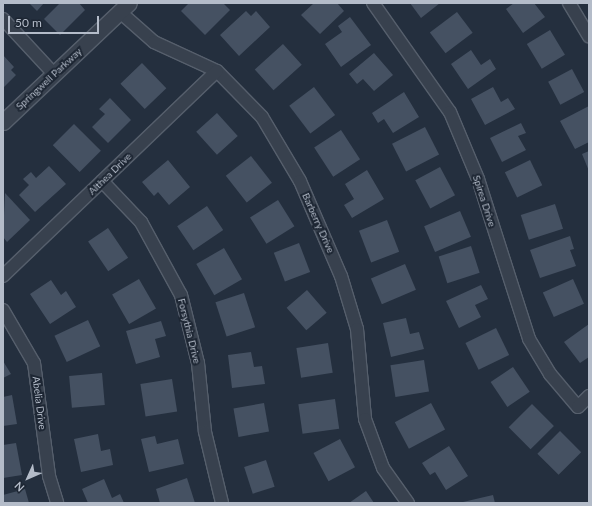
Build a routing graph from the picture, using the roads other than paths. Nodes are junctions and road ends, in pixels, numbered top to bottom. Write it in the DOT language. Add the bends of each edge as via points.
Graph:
graph roads {
  1 [pos="373,3"];
  2 [pos="569,3"];
  3 [pos="124,7"];
  4 [pos="3,19"];
  5 [pos="589,36"];
  6 [pos="217,71"];
  7 [pos="54,74"];
  8 [pos="3,122"];
  9 [pos="102,181"];
  10 [pos="3,276"];
  11 [pos="3,310"];
  12 [pos="589,396"];
  13 [pos="57,503"];
  14 [pos="222,503"];
  15 [pos="408,503"];
  1 -- 12 [label="street, Spirea Drive" via="450,112 478,179 529,339 550,374 578,406"];
  2 -- 5 [label="street"];
  3 -- 6 [label="street, Barberry Drive" via="154,42"];
  3 -- 7 [label="street, Springwell Parkway"];
  4 -- 7 [label="street"];
  6 -- 9 [label="street, Althea Drive"];
  6 -- 15 [label="street, Barberry Drive" via="262,117 300,181 341,276 357,329 365,419 383,468"];
  7 -- 8 [label="street, Springwell Parkway"];
  9 -- 10 [label="street, Althea Drive"];
  9 -- 14 [label="street, Forsythia Drive" via="141,222 181,295 198,363 205,432"];
  11 -- 13 [label="street, Abelia Drive" via="34,363 48,476"];
}
